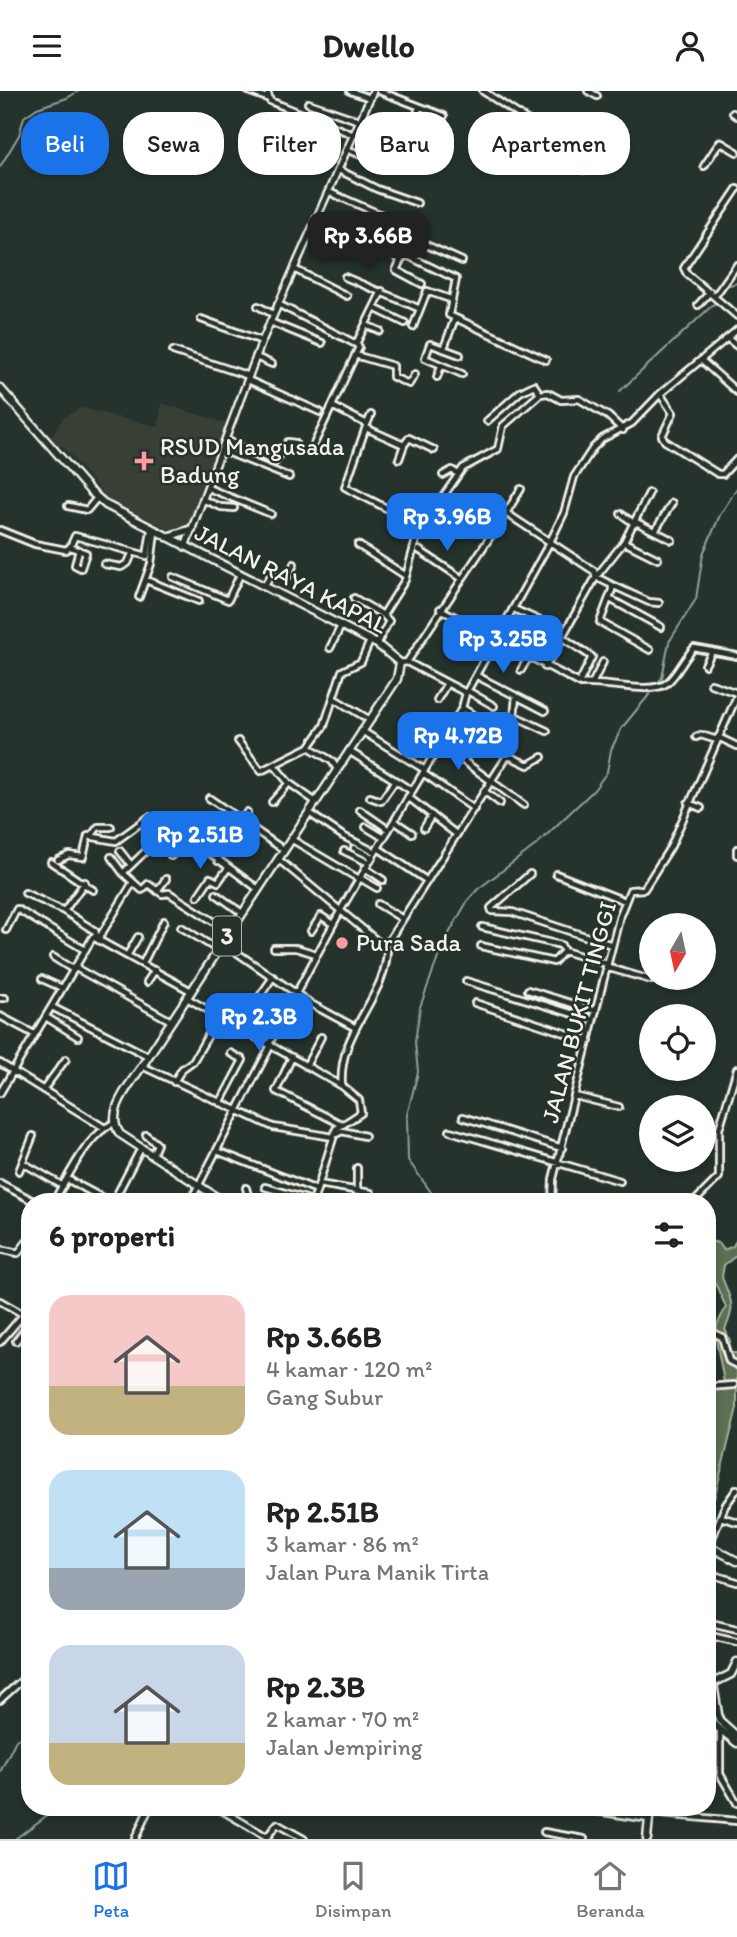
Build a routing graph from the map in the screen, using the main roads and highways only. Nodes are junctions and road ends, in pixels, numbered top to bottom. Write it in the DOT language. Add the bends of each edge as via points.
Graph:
graph roads {
  1 [pos="371,94"];
  2 [pos="0,388"];
  3 [pos="192,529"];
  4 [pos="165,537"];
  5 [pos="185,547"];
  6 [pos="209,1193"];
  7 [pos="716,1550"];
  8 [pos="737,1561"];
  9 [pos="737,1662"];
  10 [pos="734,1676"];
  11 [pos="716,1683"];
  12 [pos="716,1708"];
  13 [pos="716,1727"];
  14 [pos="737,1736"];
  15 [pos="737,1743"];
  16 [pos="650,1816"];
  17 [pos="647,1839"];
  1 -- 3 [label="main road" via="262,341"];
  2 -- 4 [label="highway, JALAN RAYA KAPAL" via="97,498"];
  3 -- 4 [label="highway"];
  3 -- 5 [label="main road"];
  4 -- 5 [label="highway, JALAN RAYA KAPAL"];
  5 -- 6 [label="highway, JALAN RAYA KAPAL / 3" via="373,642 403,662 397,679 117,1107 114,1123 120,1134"];
  7 -- 8 [label="highway"];
  9 -- 10 [label="highway"];
  10 -- 11 [label="highway"];
  12 -- 14 [label="highway" via="719,1720"];
  13 -- 15 [label="highway"];
  16 -- 17 [label="highway"];
}
